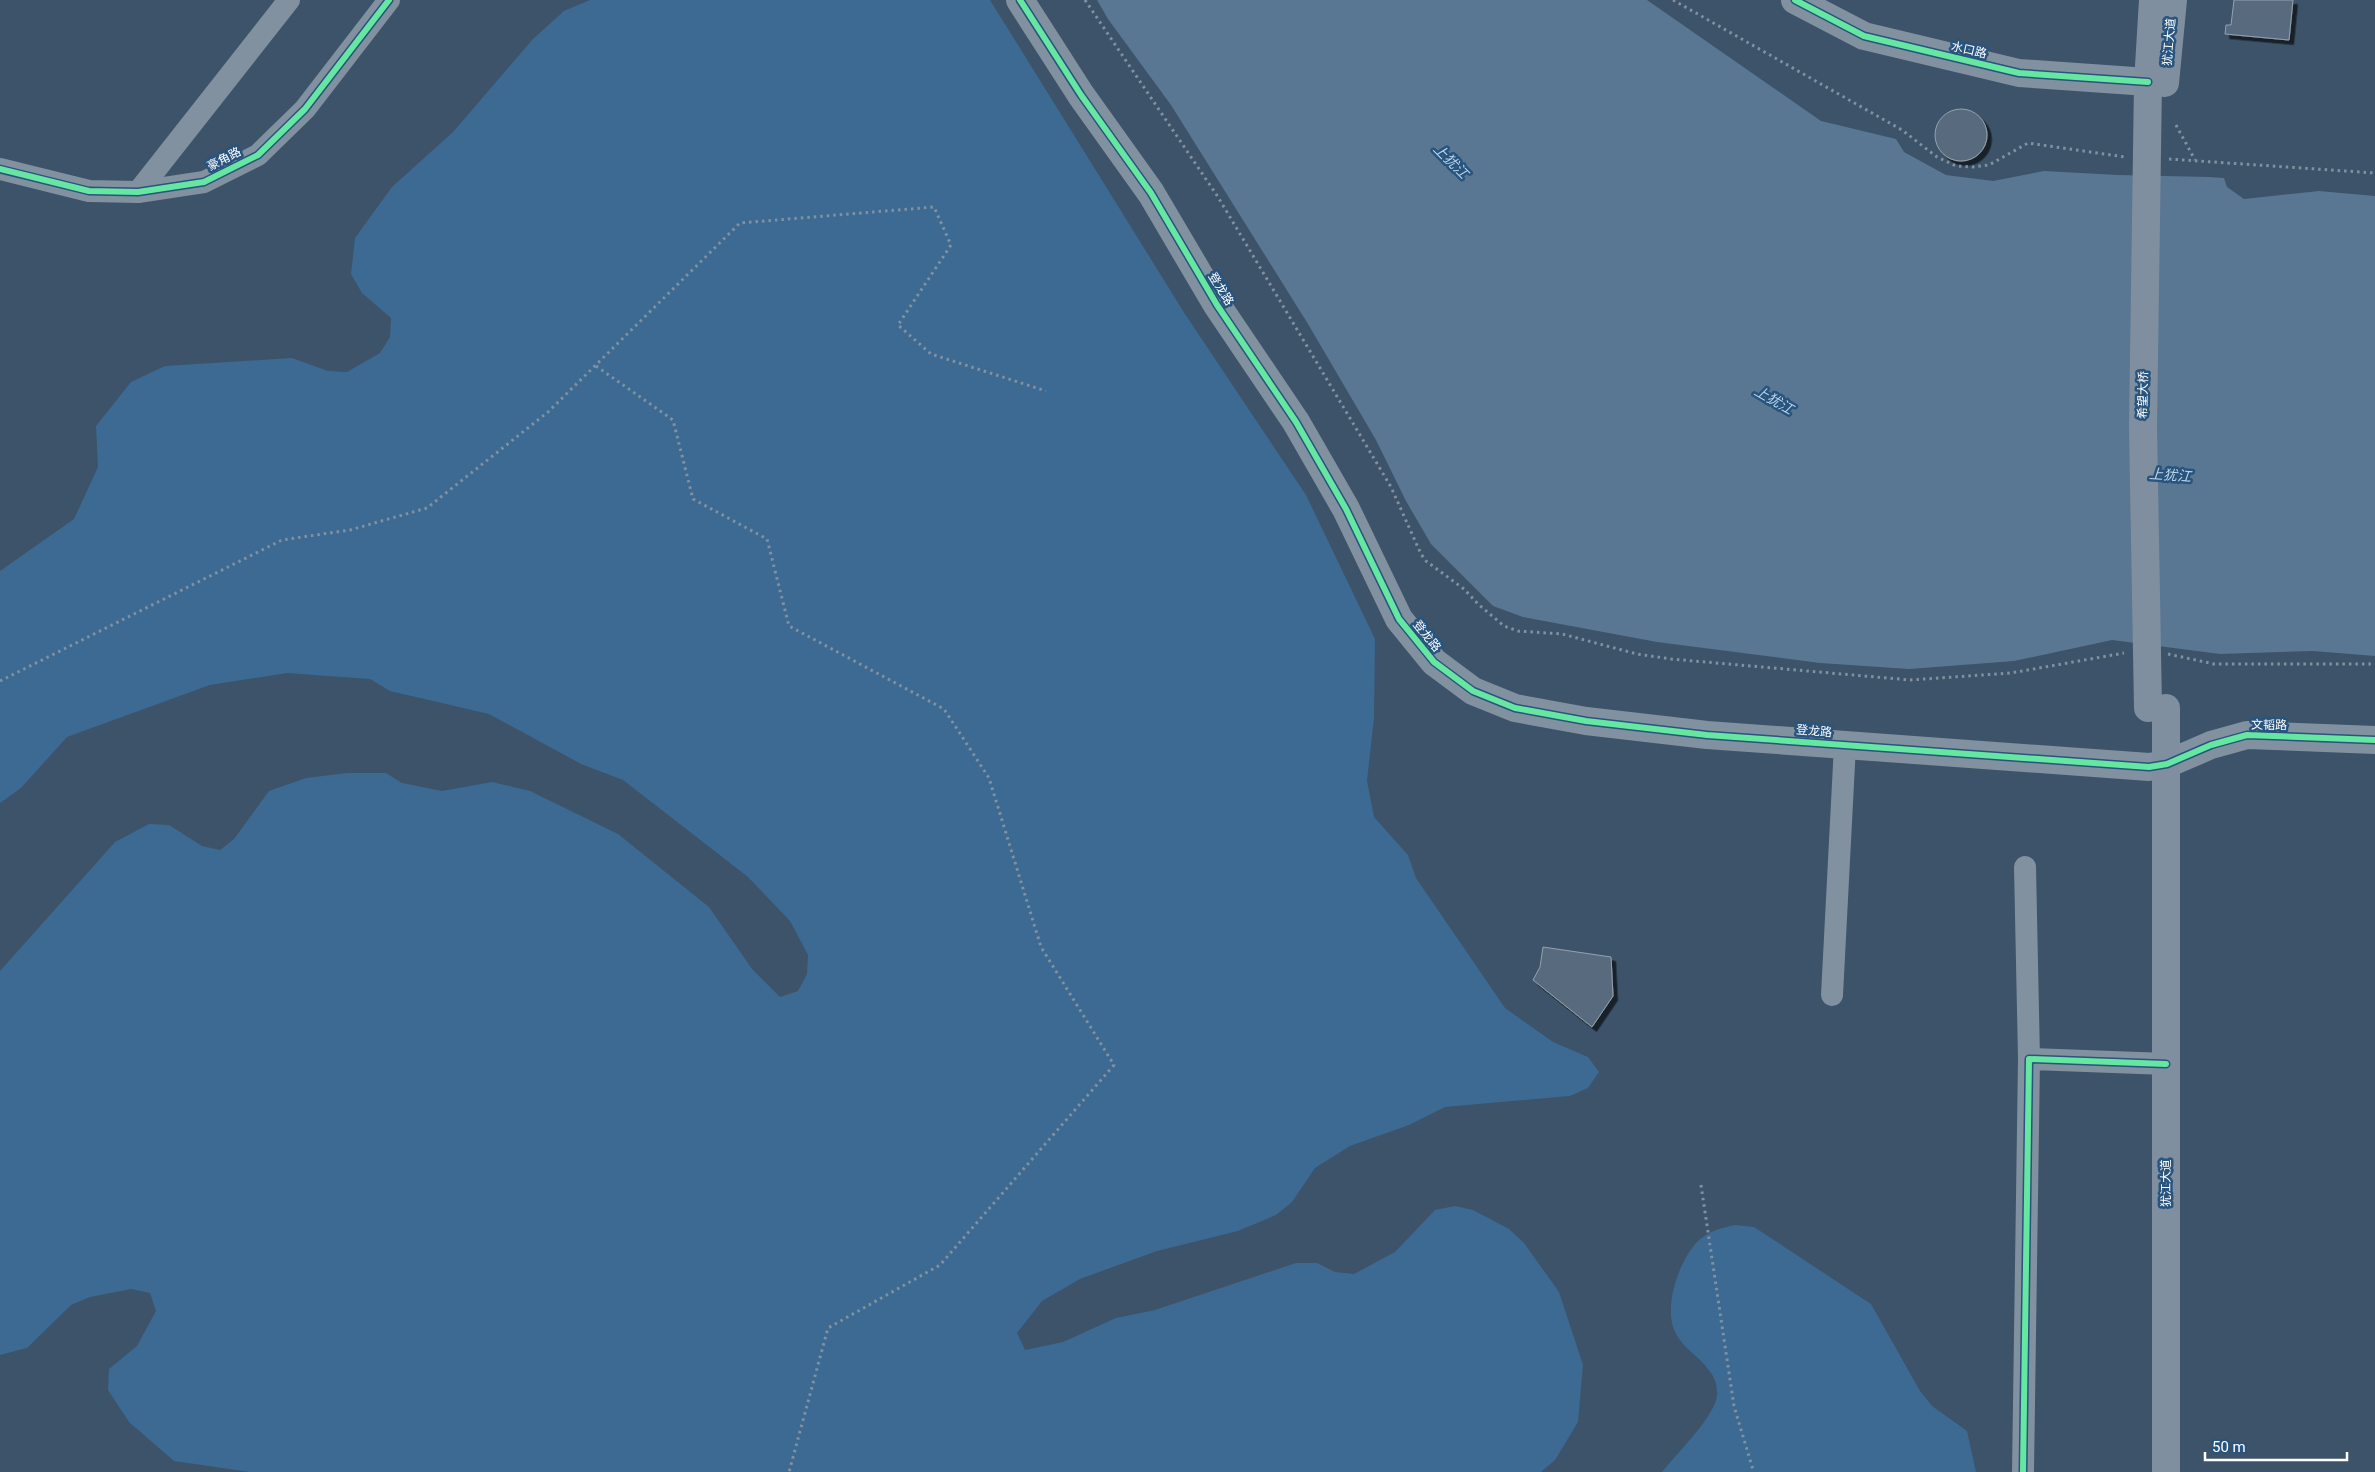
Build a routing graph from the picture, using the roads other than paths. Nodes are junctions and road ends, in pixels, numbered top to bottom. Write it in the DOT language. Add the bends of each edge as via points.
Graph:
graph roads {
  1 [pos="289,0"];
  2 [pos="389,0"];
  3 [pos="1020,0"];
  4 [pos="1796,0"];
  5 [pos="2153,0"];
  6 [pos="2173,0"];
  7 [pos="2157,83"];
  8 [pos="0,169"];
  9 [pos="138,192"];
  10 [pos="2157,708"];
  11 [pos="2375,740"];
  12 [pos="1845,745"];
  13 [pos="2158,766"];
  14 [pos="2025,867"];
  15 [pos="1832,995"];
  16 [pos="2029,1059"];
  17 [pos="2166,1064"];
  18 [pos="2023,1472"];
  19 [pos="2166,1472"];
  1 -- 9 [label="street"];
  2 -- 9 [label="street, 豪角路" via="305,109 258,155 204,182"];
  3 -- 12 [label="street, 登龙路" via="1150,193 1217,305 1296,422 1346,509 1399,619 1434,662 1473,692 1515,708 1586,721 1707,735"];
  4 -- 7 [label="street, 水口路" via="1864,36 2019,73"];
  5 -- 7 [label="main road, 犹江大道"];
  6 -- 7 [label="main road, 犹江大道"];
  7 -- 10 [label="main road, 希望大桥" via="2162,429"];
  8 -- 9 [label="street, 豪角路" via="89,191"];
  10 -- 13 [label="main road, 犹江大道"];
  11 -- 13 [label="street, 文韬路" via="2248,735 2211,745"];
  12 -- 13 [label="street, 登龙路"];
  12 -- 15 [label="street"];
  13 -- 17 [label="main road, 犹江大道" via="2165,895"];
  14 -- 16 [label="street"];
  16 -- 17 [label="street"];
  16 -- 18 [label="street"];
  17 -- 19 [label="main road, 犹江大道"];
}
